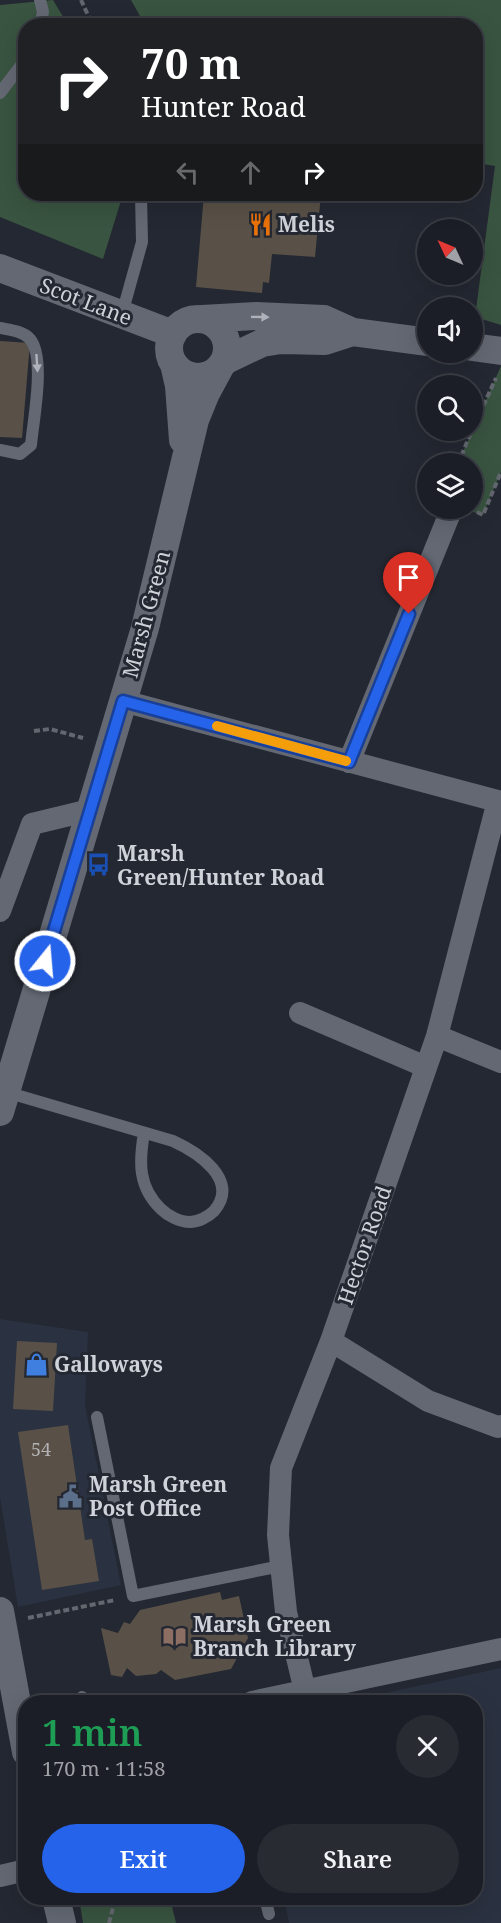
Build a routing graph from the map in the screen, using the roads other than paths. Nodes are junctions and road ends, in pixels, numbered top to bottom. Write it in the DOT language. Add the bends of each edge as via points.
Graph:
graph roads {
  1 [pos="40,0"];
  2 [pos="42,18"];
  3 [pos="18,69"];
  4 [pos="0,93"];
  5 [pos="141,201"];
  6 [pos="0,268"];
  7 [pos="122,314"];
  8 [pos="202,319"];
  9 [pos="0,328"];
  10 [pos="353,332"];
  11 [pos="173,334"];
  12 [pos="417,341"];
  13 [pos="483,354"];
  14 [pos="174,364"];
  15 [pos="222,364"];
  16 [pos="499,364"];
  17 [pos="0,450"];
  18 [pos="184,460"];
  19 [pos="459,519"];
  20 [pos="123,701"];
  21 [pos="349,762"];
  22 [pos="500,802"];
  23 [pos="90,810"];
  24 [pos="0,911"];
  25 [pos="300,1012"];
  26 [pos="437,1036"];
  27 [pos="501,1062"];
  28 [pos="426,1067"];
  29 [pos="3,1102"];
  30 [pos="144,1133"];
  31 [pos="331,1341"];
  32 [pos="97,1418"];
  33 [pos="501,1426"];
  34 [pos="281,1566"];
  35 [pos="1,1618"];
  36 [pos="501,1649"];
  37 [pos="305,1691"];
  38 [pos="286,1695"];
  39 [pos="18,1713"];
  40 [pos="18,1872"];
  41 [pos="0,1876"];
  42 [pos="58,1905"];
  43 [pos="267,1905"];
  44 [pos="269,1914"];
  45 [pos="62,1923"];
  1 -- 2 [label="lane"];
  3 -- 4 [label="lane"];
  5 -- 7 [label="lane" via="142,242"];
  6 -- 7 [label="street, Scot Lane"];
  7 -- 11 [label="street, Scot Lane"];
  8 -- 10 [label="street, one-way" via="324,319"];
  8 -- 11 [label="street" via="184,323"];
  8 -- 15 [label="street" via="223,332 227,347"];
  9 -- 17 [label="lane, one-way" via="18,331 30,339 38,371 31,445 20,453"];
  10 -- 12 [label="street"];
  10 -- 15 [label="street" via="325,341 262,343"];
  11 -- 14 [label="street" via="169,351"];
  13 -- 16 [label="street"];
  14 -- 15 [label="street" via="192,377 208,376"];
  14 -- 18 [label="street, Marsh Green"];
  15 -- 18 [label="street, Marsh Green" via="195,420"];
  18 -- 20 [label="street, Marsh Green" via="145,628"];
  19 -- 21 [label="street"];
  20 -- 21 [label="street"];
  20 -- 23 [label="street, Marsh Green"];
  21 -- 22 [label="street"];
  22 -- 26 [label="street, Hector Road"];
  23 -- 24 [label="street" via="32,824"];
  23 -- 29 [label="street, Marsh Green"];
  25 -- 28 [label="street"];
  26 -- 27 [label="street"];
  26 -- 28 [label="street, Hector Road"];
  28 -- 31 [label="street, Hector Road"];
  29 -- 30 [label="lane"];
  30 -- 30 [label="lane" via="173,1141 207,1160 222,1188 220,1203 212,1213 189,1222 164,1212 152,1200 143,1185 140,1168"];
  31 -- 33 [label="street" via="428,1401"];
  31 -- 34 [label="street, Hector Road" via="281,1468"];
  32 -- 34 [label="lane" via="133,1596"];
  34 -- 37 [label="street, Hector Road" via="286,1612"];
  35 -- 39 [label="street"];
  36 -- 37 [label="street"];
  37 -- 38 [label="street"];
  40 -- 41 [label="street"];
  42 -- 45 [label="street"];
  43 -- 44 [label="lane"];
}
